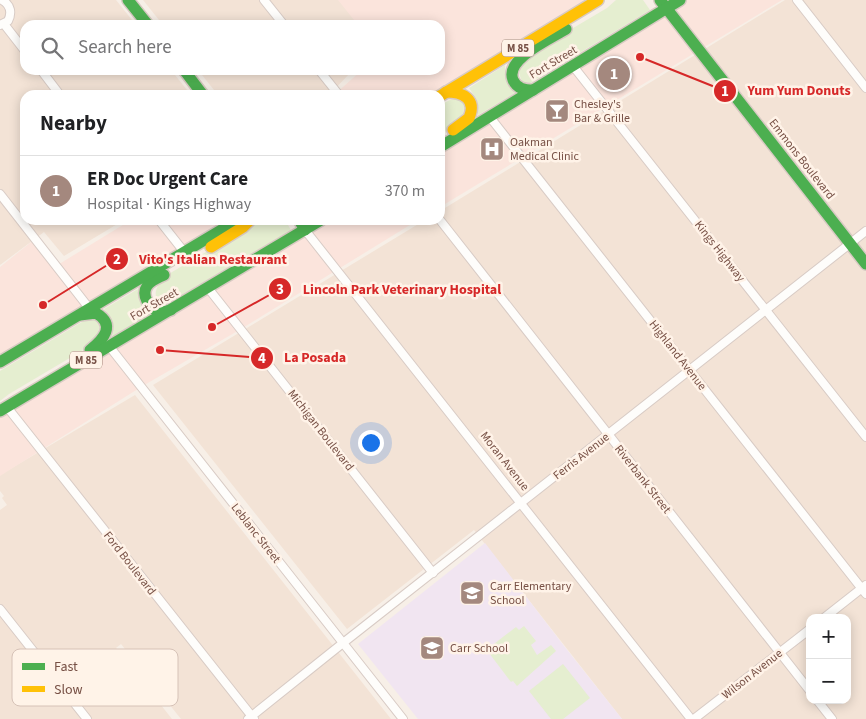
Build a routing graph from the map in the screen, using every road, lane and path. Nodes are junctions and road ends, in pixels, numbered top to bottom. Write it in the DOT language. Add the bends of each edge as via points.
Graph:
graph roads {
  1 [pos="128,0"];
  2 [pos="264,0"];
  3 [pos="597,0"];
  4 [pos="680,0"];
  5 [pos="797,0"];
  6 [pos="8,2"];
  7 [pos="663,4"];
  8 [pos="144,20"];
  9 [pos="280,20"];
  10 [pos="2,25"];
  11 [pos="20,45"];
  12 [pos="573,66"];
  13 [pos="44,75"];
  14 [pos="188,75"];
  15 [pos="323,75"];
  16 [pos="866,88"];
  17 [pos="459,89"];
  18 [pos="57,90"];
  19 [pos="199,90"];
  20 [pos="335,90"];
  21 [pos="533,90"];
  22 [pos="445,93"];
  23 [pos="489,116"];
  24 [pos="445,135"];
  25 [pos="445,144"];
  26 [pos="0,194"];
  27 [pos="20,220"];
  28 [pos="24,225"];
  29 [pos="163,225"];
  30 [pos="230,225"];
  31 [pos="245,225"];
  32 [pos="302,225"];
  33 [pos="444,225"];
  34 [pos="866,231"];
  35 [pos="850,244"];
  36 [pos="185,253"];
  37 [pos="866,264"];
  38 [pos="208,288"];
  39 [pos="89,308"];
  40 [pos="172,310"];
  41 [pos="766,310"];
  42 [pos="76,316"];
  43 [pos="109,346"];
  44 [pos="2,361"];
  45 [pos="690,370"];
  46 [pos="4,409"];
  47 [pos="608,435"];
  48 [pos="866,437"];
  49 [pos="521,503"];
  50 [pos="433,573"];
  51 [pos="864,589"];
  52 [pos="0,609"];
  53 [pos="830,614"];
  54 [pos="806,632"];
  55 [pos="343,643"];
  56 [pos="32,649"];
  57 [pos="780,653"];
  58 [pos="806,686"];
  59 [pos="820,704"];
  60 [pos="77,706"];
  61 [pos="251,718"];
  62 [pos="87,719"];
  63 [pos="403,719"];
  64 [pos="693,719"];
  65 [pos="832,719"];
  1 -- 8 [label="main road"];
  2 -- 9 [label="street"];
  3 -- 17 [label="main road, M 85"];
  3 -- 21 [label="main road" via="585,18 513,66 514,83 520,89"];
  4 -- 7 [label="main road, Fort Street"];
  5 -- 16 [label="street"];
  6 -- 10 [label="street" via="10,16"];
  7 -- 12 [label="main road, Fort Street"];
  7 -- 35 [label="main road, Emmons Boulevard"];
  10 -- 11 [label="street"];
  12 -- 21 [label="main road, Fort Street"];
  12 -- 41 [label="street, Kings Highway"];
  13 -- 18 [label="street"];
  14 -- 19 [label="main road"];
  15 -- 20 [label="street"];
  17 -- 22 [label="main road"];
  17 -- 24 [label="main road" via="470,102 471,114"];
  21 -- 23 [label="main road, Fort Street"];
  23 -- 25 [label="main road, Fort Street"];
  23 -- 45 [label="street, Highland Avenue"];
  26 -- 27 [label="street"];
  28 -- 39 [label="street"];
  29 -- 36 [label="street"];
  30 -- 36 [label="main road"];
  31 -- 40 [label="main road" via="149,284 145,292 152,308 160,312"];
  32 -- 38 [label="main road, Fort Street / M 85"];
  32 -- 49 [label="street, Moran Avenue"];
  33 -- 47 [label="street, Riverbank Street"];
  34 -- 35 [label="street, Ferris Avenue"];
  35 -- 37 [label="main road, Emmons Boulevard"];
  35 -- 41 [label="street, Ferris Avenue"];
  36 -- 39 [label="main road"];
  38 -- 40 [label="main road, Fort Street / M 85"];
  38 -- 50 [label="street, Michigan Boulevard"];
  39 -- 42 [label="main road"];
  40 -- 43 [label="main road, Fort Street / M 85"];
  41 -- 45 [label="street, Ferris Avenue"];
  41 -- 48 [label="street, Kings Highway"];
  42 -- 44 [label="main road"];
  42 -- 46 [label="main road" via="99,314 106,322 104,338 11,398"];
  43 -- 46 [label="main road, Fort Street / M 85"];
  43 -- 55 [label="street, Leblanc Street"];
  45 -- 47 [label="street, Ferris Avenue"];
  45 -- 51 [label="street, Highland Avenue"];
  46 -- 61 [label="street, Ford Boulevard"];
  47 -- 49 [label="street, Ferris Avenue"];
  47 -- 57 [label="street, Riverbank Street"];
  49 -- 50 [label="street, Ferris Avenue"];
  49 -- 64 [label="street, Moran Avenue"];
  50 -- 55 [label="street, Ferris Avenue"];
  51 -- 53 [label="street"];
  52 -- 56 [label="street"];
  54 -- 57 [label="street, Wilson Avenue"];
  55 -- 61 [label="street, Ferris Avenue"];
  55 -- 63 [label="street, Leblanc Street"];
  57 -- 58 [label="street, Riverbank Street"];
  57 -- 64 [label="street, Wilson Avenue"];
  59 -- 65 [label="street"];
  60 -- 62 [label="street"];
}
